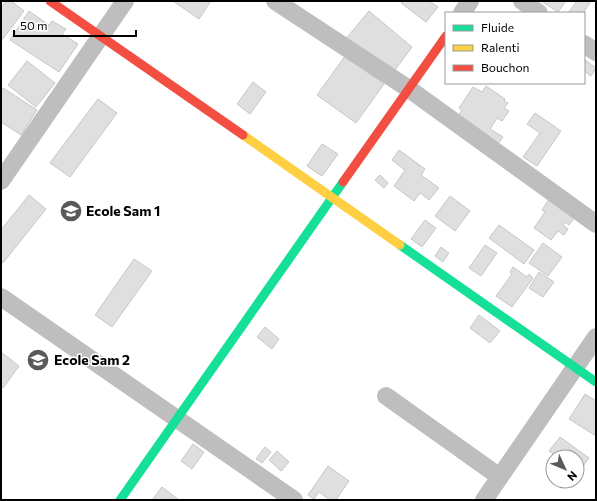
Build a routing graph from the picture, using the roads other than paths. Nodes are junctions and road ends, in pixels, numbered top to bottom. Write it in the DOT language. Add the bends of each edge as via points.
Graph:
graph roads {
  1 [pos="50,1"];
  2 [pos="125,1"];
  3 [pos="275,1"];
  4 [pos="470,1"];
  5 [pos="522,1"];
  6 [pos="463,12"];
  7 [pos="538,12"];
  8 [pos="101,36"];
  9 [pos="445,37"];
  10 [pos="585,45"];
  11 [pos="596,52"];
  12 [pos="409,89"];
  13 [pos="1,181"];
  14 [pos="332,198"];
  15 [pos="596,224"];
  16 [pos="1,297"];
  17 [pos="596,336"];
  18 [pos="575,367"];
  19 [pos="596,382"];
  20 [pos="386,396"];
  21 [pos="177,419"];
  22 [pos="500,477"];
  23 [pos="120,500"];
  24 [pos="294,500"];
  25 [pos="484,500"];
  1 -- 8 [label="street"];
  2 -- 8 [label="street"];
  3 -- 12 [label="street"];
  4 -- 6 [label="street"];
  5 -- 7 [label="street"];
  8 -- 13 [label="street"];
  8 -- 14 [label="street"];
  9 -- 12 [label="street"];
  10 -- 11 [label="street"];
  12 -- 14 [label="street"];
  12 -- 15 [label="street"];
  14 -- 18 [label="street"];
  14 -- 21 [label="street"];
  16 -- 21 [label="street"];
  17 -- 18 [label="street"];
  18 -- 19 [label="street"];
  18 -- 22 [label="street"];
  20 -- 22 [label="street"];
  21 -- 23 [label="street"];
  21 -- 24 [label="street"];
  22 -- 25 [label="street"];
}
